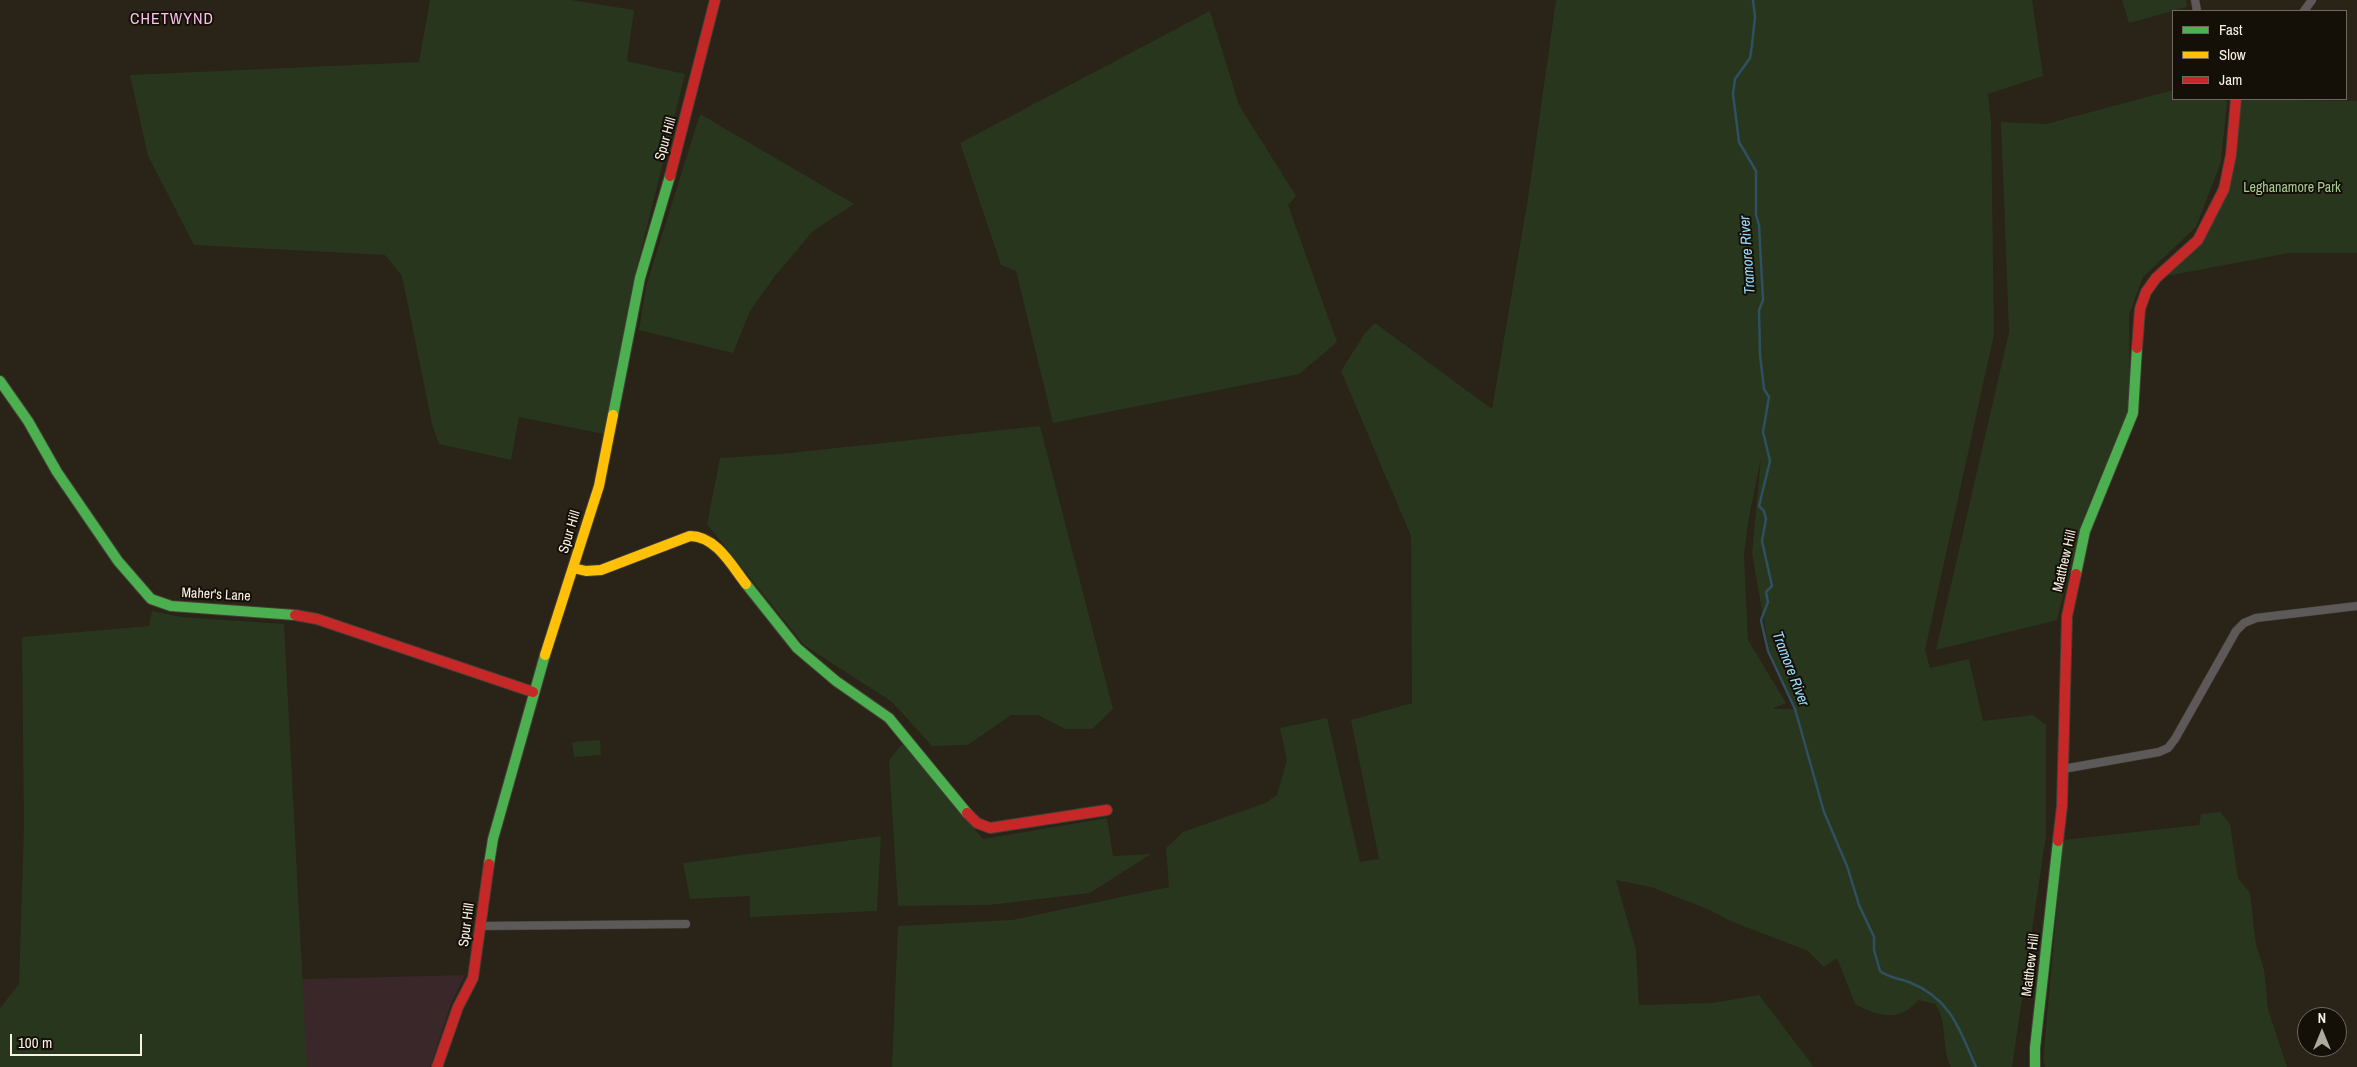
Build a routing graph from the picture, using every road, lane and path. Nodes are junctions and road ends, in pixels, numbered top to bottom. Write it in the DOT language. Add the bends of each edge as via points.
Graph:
graph roads {
  1 [pos="715,0"];
  2 [pos="2236,100"];
  3 [pos="0,382"];
  4 [pos="574,568"];
  5 [pos="2357,606"];
  6 [pos="533,692"];
  7 [pos="2063,769"];
  8 [pos="1107,810"];
  9 [pos="686,924"];
  10 [pos="480,926"];
  11 [pos="437,1067"];
  12 [pos="2035,1067"];
  1 -- 4 [label="street, Spur Hill" via="683,132 640,278 599,486"];
  2 -- 7 [label="street, Matthew Hill" via="2231,156 2224,189 2198,240 2156,278 2140,308 2133,413 2085,531 2067,616"];
  3 -- 6 [label="street, Maher's Lane" via="118,561 150,599 172,606 282,613 317,620"];
  4 -- 6 [label="street, Spur Hill"];
  4 -- 8 [label="street" via="601,570 690,536 708,540 797,648 836,681 889,718 957,804 977,823 990,828 1003,827"];
  5 -- 7 [label="street" via="2256,618 2244,623 2236,631 2168,748"];
  6 -- 10 [label="street, Spur Hill" via="493,839"];
  7 -- 12 [label="street, Matthew Hill" via="2062,806 2034,1048"];
  9 -- 10 [label="street"];
  10 -- 11 [label="street, Spur Hill" via="473,978 458,1007"];
}
